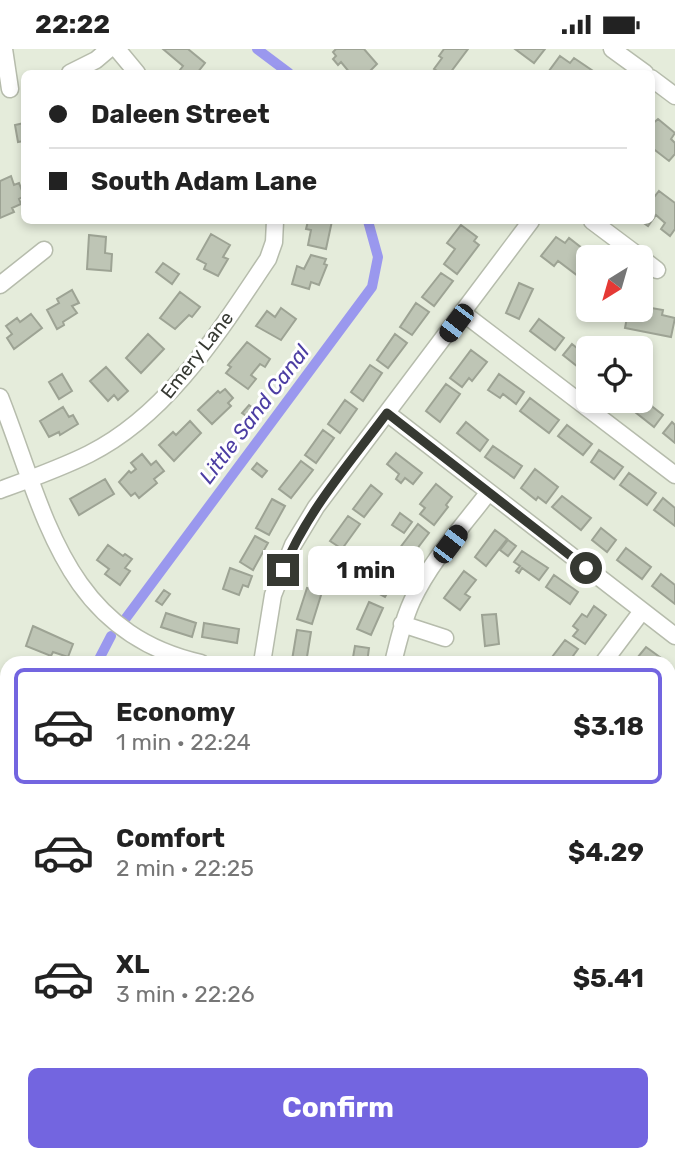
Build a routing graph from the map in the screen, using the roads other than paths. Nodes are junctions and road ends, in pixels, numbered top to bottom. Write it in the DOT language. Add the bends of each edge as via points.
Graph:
graph roads {
  1 [pos="4,49"];
  2 [pos="109,49"];
  3 [pos="117,49"];
  4 [pos="612,49"];
  5 [pos="76,70"];
  6 [pos="134,70"];
  7 [pos="639,70"];
  8 [pos="655,82"];
  9 [pos="12,89"];
  10 [pos="675,96"];
  11 [pos="275,224"];
  12 [pos="529,224"];
  13 [pos="596,224"];
  14 [pos="624,245"];
  15 [pos="44,250"];
  16 [pos="653,267"];
  17 [pos="657,270"];
  18 [pos="0,285"];
  19 [pos="463,313"];
  20 [pos="0,397"];
  21 [pos="387,413"];
  22 [pos="675,475"];
  23 [pos="30,478"];
  24 [pos="0,489"];
  25 [pos="488,493"];
  26 [pos="642,611"];
  27 [pos="402,624"];
  28 [pos="675,636"];
  29 [pos="445,638"];
  30 [pos="174,656"];
  31 [pos="263,656"];
  32 [pos="395,656"];
  33 [pos="608,656"];
  1 -- 9 [label="street"];
  2 -- 5 [label="street"];
  3 -- 6 [label="street"];
  4 -- 7 [label="street"];
  8 -- 10 [label="street"];
  11 -- 23 [label="street, Emery Lane" via="268,260 155,407 91,453"];
  12 -- 19 [label="street"];
  13 -- 14 [label="street"];
  15 -- 18 [label="street"];
  16 -- 17 [label="street"];
  19 -- 21 [label="street"];
  19 -- 22 [label="street"];
  20 -- 23 [label="street"];
  21 -- 25 [label="street"];
  21 -- 31 [label="street" via="316,506 293,545 273,595"];
  23 -- 24 [label="street, Emery Lane"];
  23 -- 30 [label="street" via="47,524 80,588 127,633"];
  25 -- 26 [label="street"];
  25 -- 27 [label="street" via="434,565"];
  26 -- 28 [label="street"];
  26 -- 33 [label="street"];
  27 -- 29 [label="street"];
  27 -- 32 [label="street"];
}
